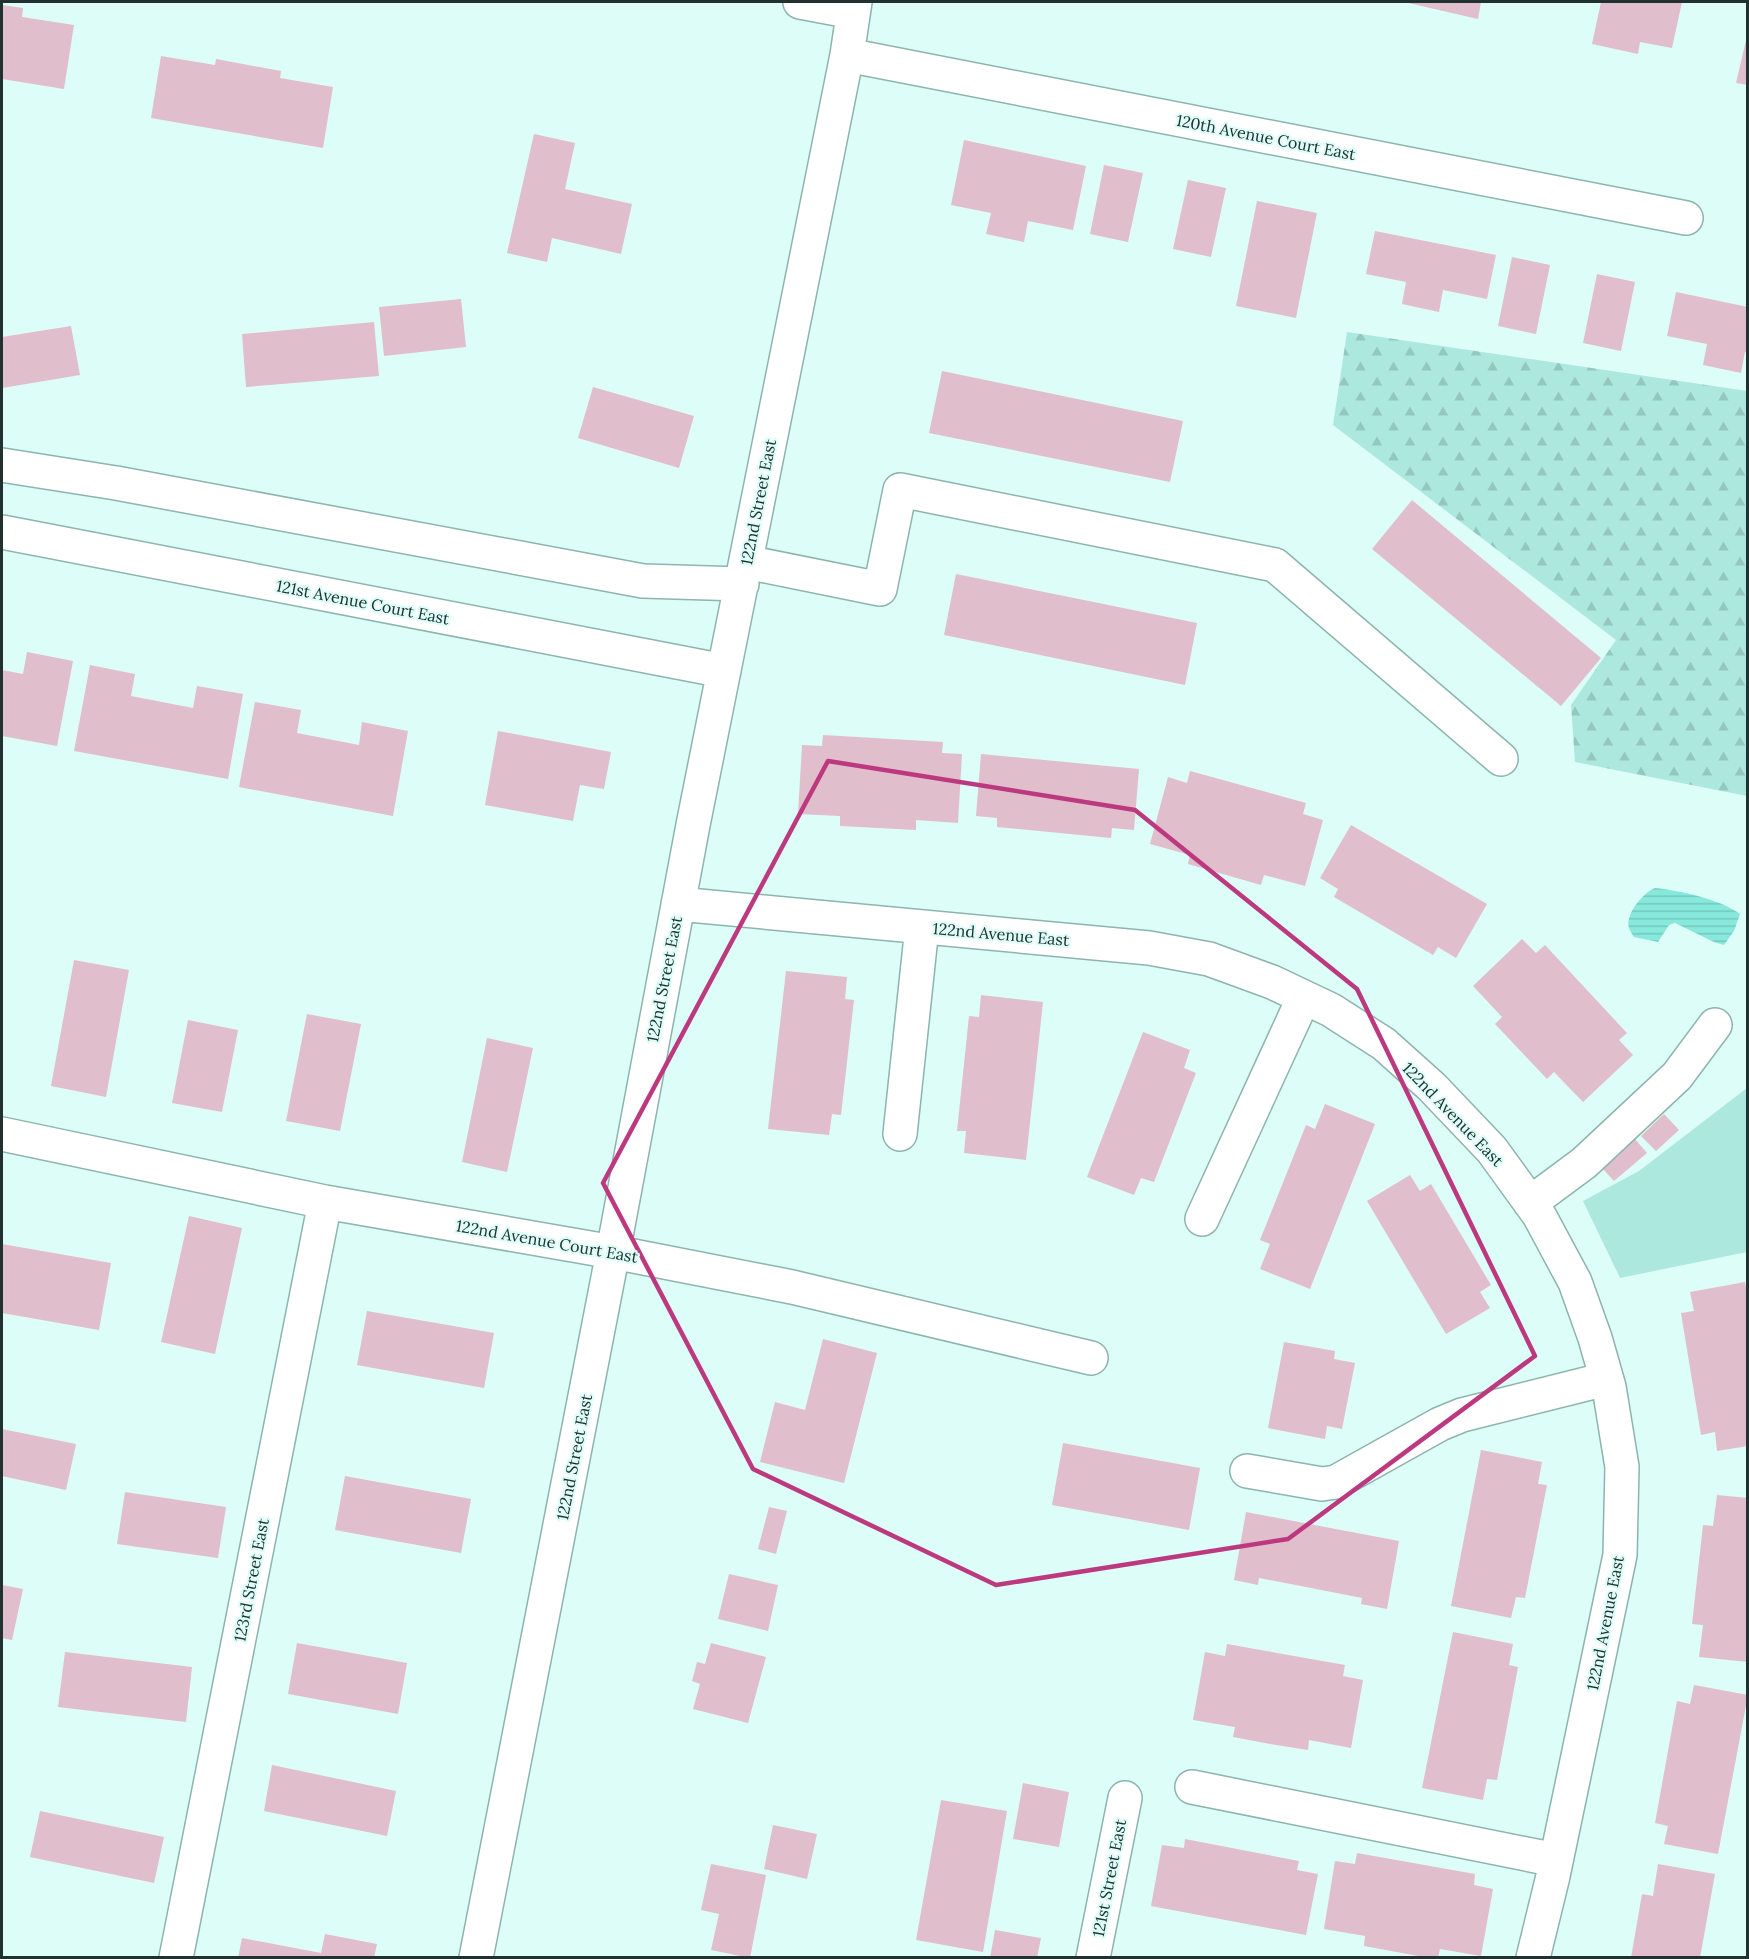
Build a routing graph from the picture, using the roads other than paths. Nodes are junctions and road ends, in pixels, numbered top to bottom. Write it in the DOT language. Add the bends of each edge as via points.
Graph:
graph roads {
  1 [pos="800,2"];
  2 [pos="854,7"];
  3 [pos="847,55"];
  4 [pos="1686,218"];
  5 [pos="2,465"];
  6 [pos="2,532"];
  7 [pos="744,573"];
  8 [pos="724,672"];
  9 [pos="1502,759"];
  10 [pos="678,904"];
  11 [pos="922,927"];
  12 [pos="1304,997"];
  13 [pos="1715,1025"];
  14 [pos="2,1134"];
  15 [pos="900,1134"];
  16 [pos="325,1202"];
  17 [pos="1530,1203"];
  18 [pos="1202,1219"];
  19 [pos="614,1252"];
  20 [pos="1091,1358"];
  21 [pos="1606,1378"];
  22 [pos="1247,1471"];
  23 [pos="1192,1787"];
  24 [pos="1125,1798"];
  25 [pos="1556,1860"];
  26 [pos="176,1958"];
  27 [pos="476,1958"];
  28 [pos="1093,1958"];
  29 [pos="1533,1958"];
  1 -- 2 [label="street"];
  2 -- 3 [label="street, 122nd Street East"];
  3 -- 4 [label="street, 120th Avenue Court East"];
  3 -- 7 [label="street, 122nd Street East"];
  5 -- 7 [label="street" via="643,581"];
  6 -- 8 [label="street, 121st Avenue Court East"];
  7 -- 8 [label="street, 122nd Street East"];
  7 -- 9 [label="street" via="880,589 900,490 1275,565"];
  8 -- 10 [label="street, 122nd Street East"];
  10 -- 11 [label="street, 122nd Avenue East"];
  10 -- 19 [label="street, 122nd Street East"];
  11 -- 12 [label="street, 122nd Avenue East" via="1149,948 1209,959"];
  11 -- 15 [label="street"];
  12 -- 17 [label="street, 122nd Avenue East" via="1384,1044 1432,1087 1492,1150"];
  12 -- 18 [label="street"];
  13 -- 17 [label="street" via="1677,1076 1584,1163"];
  14 -- 16 [label="street, 122nd Avenue Court East"];
  16 -- 19 [label="street, 122nd Avenue Court East"];
  16 -- 26 [label="street, 123rd Street East"];
  17 -- 21 [label="street, 122nd Avenue East" via="1575,1282"];
  19 -- 20 [label="street, 122nd Avenue Court East" via="792,1287"];
  19 -- 27 [label="street, 122nd Street East"];
  21 -- 22 [label="street" via="1462,1415 1336,1482 1322,1484"];
  21 -- 25 [label="street, 122nd Avenue East" via="1622,1467 1620,1555"];
  23 -- 25 [label="street"];
  24 -- 28 [label="street, 121st Street East"];
  25 -- 29 [label="street, 122nd Avenue East"];
}
